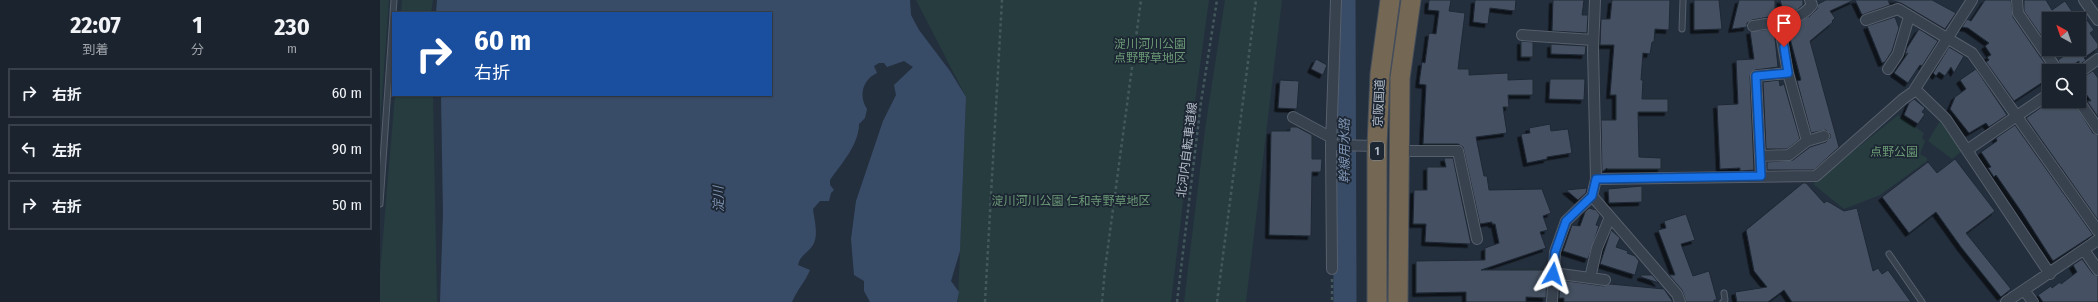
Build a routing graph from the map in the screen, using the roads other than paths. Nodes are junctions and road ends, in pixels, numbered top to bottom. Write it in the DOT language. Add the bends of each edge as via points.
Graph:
graph roads {
  1 [pos="394,0"];
  2 [pos="1336,0"];
  3 [pos="1390,0"];
  4 [pos="1410,0"];
  5 [pos="1595,0"];
  6 [pos="1683,0"];
  7 [pos="1810,0"];
  8 [pos="1972,0"];
  9 [pos="2017,0"];
  10 [pos="2085,1"];
  11 [pos="393,12"];
  12 [pos="1909,17"];
  13 [pos="1866,20"];
  14 [pos="2098,20"];
  15 [pos="1778,22"];
  16 [pos="1753,26"];
  17 [pos="392,29"];
  18 [pos="1682,29"];
  19 [pos="1522,35"];
  20 [pos="1948,39"];
  21 [pos="1594,40"];
  22 [pos="2098,59"];
  23 [pos="2053,64"];
  24 [pos="2086,67"];
  25 [pos="1888,69"];
  26 [pos="1788,73"];
  27 [pos="1915,89"];
  28 [pos="2042,99"];
  29 [pos="2084,108"];
  30 [pos="2016,117"];
  31 [pos="1293,118"];
  32 [pos="2098,129"];
  33 [pos="1824,136"];
  34 [pos="1807,141"];
  35 [pos="1332,142"];
  36 [pos="1369,146"];
  37 [pos="1967,150"];
  38 [pos="1400,151"];
  39 [pos="1760,156"];
  40 [pos="1761,176"];
  41 [pos="1596,179"];
  42 [pos="1592,196"];
  43 [pos="380,204"];
  44 [pos="1610,217"];
  45 [pos="2098,231"];
  46 [pos="1477,239"];
  47 [pos="2098,240"];
  48 [pos="2084,250"];
  49 [pos="1889,254"];
  50 [pos="1332,268"];
  51 [pos="2098,270"];
  52 [pos="1553,274"];
  53 [pos="2050,274"];
  54 [pos="1590,278"];
  55 [pos="1605,280"];
  56 [pos="2024,290"];
  57 [pos="1724,293"];
  58 [pos="1377,302"];
  59 [pos="1398,302"];
  60 [pos="1552,302"];
  61 [pos="1680,302"];
  62 [pos="1723,302"];
  63 [pos="1922,302"];
  64 [pos="2006,302"];
  65 [pos="2033,302"];
  1 -- 11 [label="lane"];
  2 -- 35 [label="street"];
  3 -- 36 [label="highway, 京阪国道 / 1"];
  4 -- 38 [label="highway, 京阪国道 / 1" via="1400,78"];
  5 -- 21 [label="street"];
  6 -- 18 [label="lane"];
  7 -- 15 [label="street" via="1812,5 1806,12 1793,19"];
  8 -- 20 [label="street"];
  9 -- 23 [label="street" via="2018,13"];
  10 -- 14 [label="street"];
  12 -- 13 [label="street" via="1898,9"];
  12 -- 20 [label="street"];
  12 -- 25 [label="street" via="1898,54"];
  15 -- 16 [label="street"];
  15 -- 26 [label="street"];
  17 -- 43 [label="lane"];
  19 -- 21 [label="street"];
  20 -- 27 [label="street"];
  20 -- 30 [label="street" via="1972,53"];
  21 -- 41 [label="street"];
  22 -- 24 [label="street"];
  26 -- 34 [label="street"];
  26 -- 39 [label="street" via="1756,76"];
  27 -- 37 [label="street" via="1946,118"];
  27 -- 40 [label="street" via="1816,176"];
  28 -- 30 [label="street"];
  29 -- 32 [label="street"];
  30 -- 37 [label="street"];
  30 -- 45 [label="street"];
  31 -- 35 [label="street"];
  33 -- 34 [label="street"];
  34 -- 39 [label="street" via="1789,155"];
  35 -- 36 [label="street"];
  35 -- 50 [label="street"];
  36 -- 58 [label="highway, 京阪国道 / 1"];
  37 -- 53 [label="street"];
  38 -- 46 [label="street" via="1458,151"];
  38 -- 59 [label="highway, 京阪国道 / 1"];
  39 -- 40 [label="street"];
  40 -- 41 [label="street"];
  41 -- 42 [label="street"];
  42 -- 44 [label="street"];
  42 -- 52 [label="street" via="1566,221 1555,252"];
  44 -- 54 [label="street" via="1597,248"];
  44 -- 61 [label="street" via="1677,294"];
  47 -- 48 [label="street"];
  48 -- 51 [label="street"];
  48 -- 53 [label="street"];
  49 -- 63 [label="lane"];
  52 -- 54 [label="street"];
  52 -- 60 [label="street"];
  53 -- 56 [label="street"];
  54 -- 55 [label="street"];
  56 -- 64 [label="street"];
  56 -- 65 [label="street"];
  57 -- 62 [label="lane"];
}
